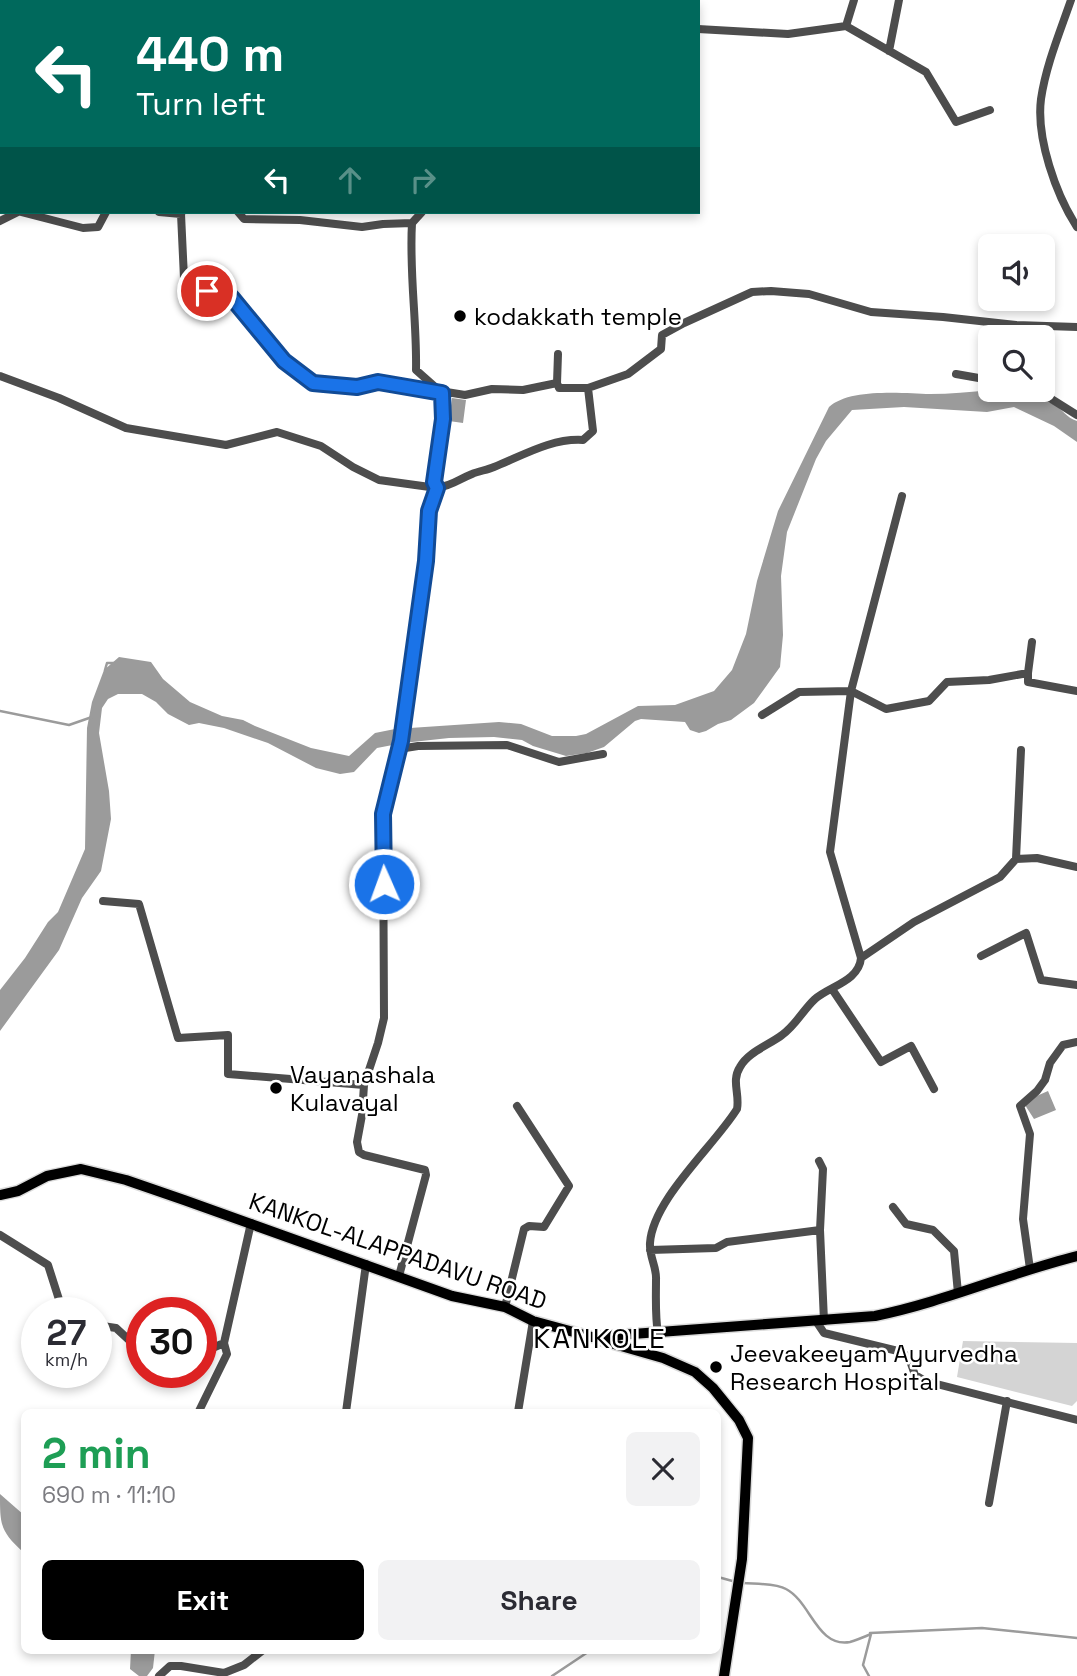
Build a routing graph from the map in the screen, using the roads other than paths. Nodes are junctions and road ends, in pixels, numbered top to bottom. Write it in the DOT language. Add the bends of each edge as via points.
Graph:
graph roads {
  1 [pos="855,0"];
  2 [pos="900,0"];
  3 [pos="1071,0"];
  4 [pos="846,26"];
  5 [pos="700,29"];
  6 [pos="889,51"];
  7 [pos="990,110"];
  8 [pos="28,214"];
  9 [pos="105,214"];
  10 [pos="181,214"];
  11 [pos="240,214"];
  12 [pos="420,214"];
  13 [pos="412,223"];
  14 [pos="1077,227"];
  15 [pos="1077,327"];
  16 [pos="558,354"];
  17 [pos="956,374"];
  18 [pos="0,376"];
  19 [pos="978,378"];
  20 [pos="557,383"];
  21 [pos="588,388"];
  22 [pos="442,393"];
  23 [pos="1055,401"];
  24 [pos="1077,415"];
  25 [pos="437,488"];
  26 [pos="902,496"];
  27 [pos="1032,642"];
  28 [pos="1028,673"];
  29 [pos="851,691"];
  30 [pos="1077,691"];
  31 [pos="762,715"];
  32 [pos="399,749"];
  33 [pos="1021,751"];
  34 [pos="603,754"];
  35 [pos="1016,859"];
  36 [pos="1077,867"];
  37 [pos="103,901"];
  38 [pos="981,956"];
  39 [pos="862,958"];
  40 [pos="1077,985"];
  41 [pos="832,989"];
  42 [pos="1077,1042"];
  43 [pos="364,1085"];
  44 [pos="934,1089"];
  45 [pos="517,1106"];
  46 [pos="819,1161"];
  47 [pos="0,1195"];
  48 [pos="894,1207"];
  49 [pos="251,1223"];
  50 [pos="820,1230"];
  51 [pos="0,1235"];
  52 [pos="650,1250"];
  53 [pos="1077,1256"];
  54 [pos="366,1264"];
  55 [pos="1030,1269"];
  56 [pos="398,1276"];
  57 [pos="958,1293"];
  58 [pos="58,1297"];
  59 [pos="505,1307"];
  60 [pos="533,1321"];
  61 [pos="820,1321"];
  62 [pos="112,1327"];
  63 [pos="658,1334"];
  64 [pos="126,1337"];
  65 [pos="592,1337"];
  66 [pos="224,1343"];
  67 [pos="217,1346"];
  68 [pos="1007,1401"];
  69 [pos="200,1409"];
  70 [pos="346,1409"];
  71 [pos="518,1409"];
  72 [pos="1077,1420"];
  73 [pos="989,1503"];
  74 [pos="257,1654"];
  75 [pos="159,1676"];
  76 [pos="724,1676"];
  1 -- 4 [label="street"];
  2 -- 6 [label="street"];
  3 -- 14 [label="street" via="1046,77 1041,115 1053,176"];
  4 -- 5 [label="street" via="788,34"];
  4 -- 6 [label="street"];
  6 -- 7 [label="street" via="926,72 956,122"];
  8 -- 9 [label="street" via="83,228 98,227"];
  10 -- 22 [label="street" via="188,287 232,298 284,361 313,383 357,387 378,382"];
  11 -- 13 [label="street" via="244,219 362,228"];
  12 -- 13 [label="street"];
  13 -- 22 [label="street" via="416,370"];
  15 -- 21 [label="street" via="872,312 809,295 752,292 662,335 661,349 644,364"];
  16 -- 20 [label="street"];
  17 -- 19 [label="street"];
  18 -- 25 [label="street" via="126,428 226,445 277,432 321,446 379,480"];
  20 -- 21 [label="street" via="563,389"];
  20 -- 22 [label="street" via="523,390"];
  21 -- 25 [label="street" via="593,431 583,440 570,439 530,451 455,485"];
  22 -- 25 [label="street"];
  23 -- 24 [label="street"];
  25 -- 32 [label="street" via="429,511"];
  26 -- 29 [label="street"];
  27 -- 28 [label="street"];
  28 -- 29 [label="street" via="947,682 929,701 886,709"];
  28 -- 30 [label="street" via="1028,682"];
  29 -- 31 [label="street" via="799,692"];
  29 -- 39 [label="street" via="830,852"];
  32 -- 34 [label="street" via="507,745 559,762"];
  32 -- 43 [label="street" via="383,814 384,1018"];
  33 -- 35 [label="street"];
  35 -- 36 [label="street" via="1037,858"];
  35 -- 39 [label="street" via="1000,877 923,916"];
  37 -- 43 [label="street" via="139,904 178,1038 228,1035 228,1074"];
  38 -- 40 [label="street" via="1026,933 1041,980"];
  39 -- 41 [label="street" via="851,977"];
  41 -- 44 [label="street" via="881,1062 911,1046"];
  41 -- 52 [label="street" via="815,999 785,1033 745,1059 735,1077 737,1109 656,1220"];
  42 -- 55 [label="street" via="1063,1045 1045,1080 1020,1106 1030,1134 1023,1220"];
  43 -- 56 [label="street" via="359,1152 425,1170 426,1175"];
  45 -- 59 [label="street" via="569,1189 544,1227 524,1229"];
  46 -- 50 [label="street" via="823,1169"];
  47 -- 49 [label="main road, KANKOL-ALAPPADAVU ROAD" via="81,1169"];
  48 -- 57 [label="street" via="906,1224 933,1230 954,1251"];
  49 -- 54 [label="main road, KANKOL-ALAPPADAVU ROAD"];
  49 -- 66 [label="street"];
  50 -- 52 [label="street" via="727,1242 716,1248"];
  50 -- 61 [label="street"];
  51 -- 58 [label="street" via="48,1265"];
  52 -- 63 [label="street" via="657,1277 654,1314"];
  53 -- 55 [label="main road, KANKOL-ALAPPADAVU ROAD"];
  54 -- 56 [label="main road, KANKOL-ALAPPADAVU ROAD"];
  54 -- 70 [label="street"];
  55 -- 57 [label="main road, KANKOL-ALAPPADAVU ROAD"];
  56 -- 59 [label="main road, KANKOL-ALAPPADAVU ROAD" via="452,1296"];
  57 -- 61 [label="main road, KANKOL-ALAPPADAVU ROAD" via="875,1316"];
  59 -- 60 [label="main road, KANKOL-ALAPPADAVU ROAD"];
  60 -- 65 [label="main road, KANKOL-ALAPPADAVU ROAD"];
  60 -- 71 [label="street"];
  61 -- 63 [label="main road, KANKOL-ALAPPADAVU ROAD"];
  61 -- 68 [label="street" via="824,1333 902,1352 915,1376 925,1381"];
  62 -- 64 [label="street"];
  63 -- 65 [label="main road, KANKOL-ALAPPADAVU ROAD"];
  65 -- 76 [label="main road" via="695,1372 739,1420 748,1438 742,1559"];
  66 -- 67 [label="street"];
  66 -- 69 [label="street" via="227,1354"];
  68 -- 72 [label="street"];
  68 -- 73 [label="street"];
  74 -- 75 [label="street" via="231,1672 170,1666"];
}
